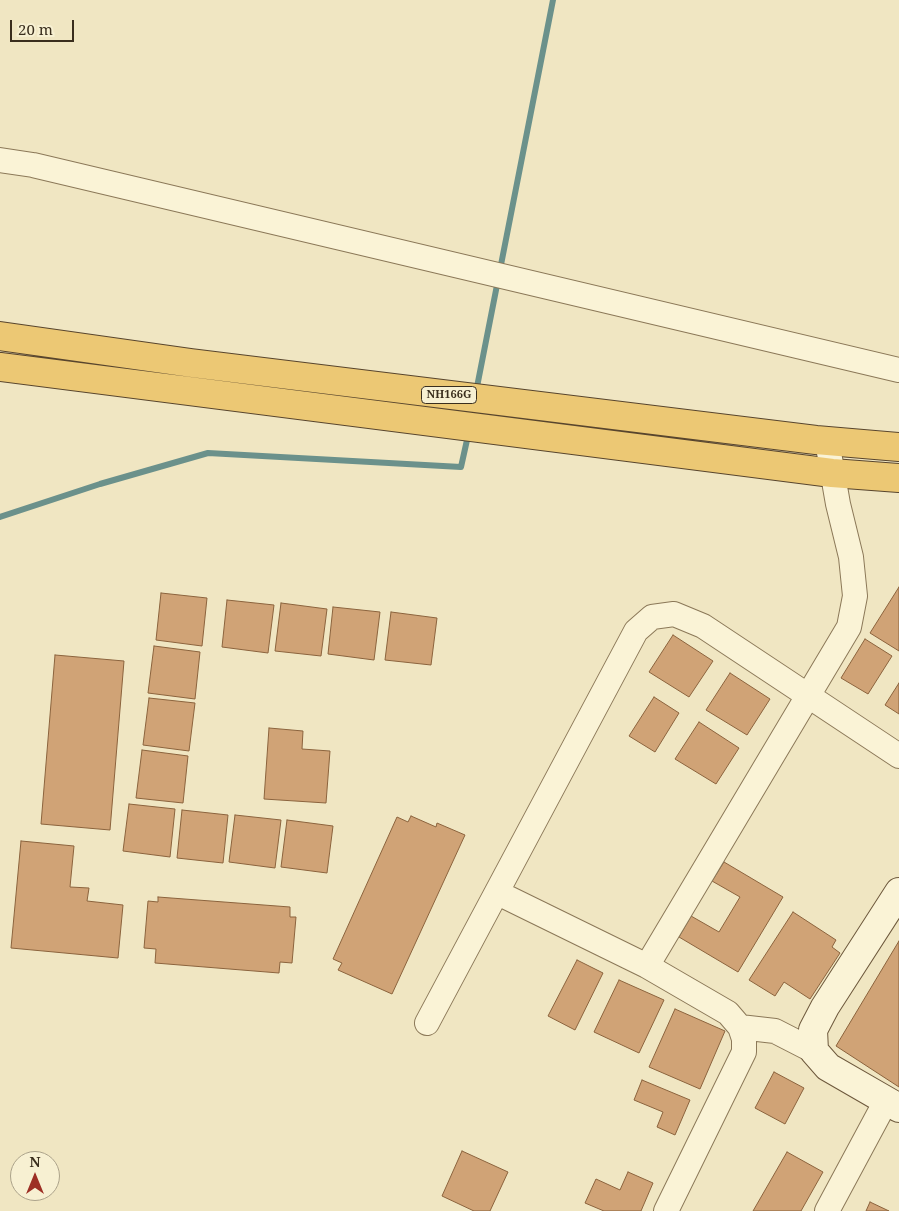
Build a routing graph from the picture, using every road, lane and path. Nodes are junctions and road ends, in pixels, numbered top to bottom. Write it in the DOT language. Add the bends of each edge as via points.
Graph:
graph roads {
  1 [pos="0,160"];
  2 [pos="0,336"];
  3 [pos="0,368"];
  4 [pos="899,370"];
  5 [pos="827,441"];
  6 [pos="899,447"];
  7 [pos="832,473"];
  8 [pos="899,478"];
  9 [pos="808,697"];
  10 [pos="899,756"];
  11 [pos="899,892"];
  12 [pos="498,893"];
  13 [pos="647,966"];
  14 [pos="427,1023"];
  15 [pos="740,1027"];
  16 [pos="814,1051"];
  17 [pos="892,1105"];
  18 [pos="666,1211"];
  19 [pos="827,1211"];
  1 -- 4 [label="street" via="33,165"];
  2 -- 5 [label="highway, NH166G"];
  3 -- 7 [label="highway, NH166G"];
  5 -- 6 [label="highway, NH166G"];
  5 -- 7 [label="street"];
  7 -- 8 [label="highway, NH166G"];
  7 -- 9 [label="street" via="851,557 855,596 849,627"];
  9 -- 10 [label="street"];
  9 -- 12 [label="street" via="703,626 674,614 652,617 636,631"];
  9 -- 13 [label="street"];
  11 -- 16 [label="main road" via="825,1006 813,1030"];
  12 -- 13 [label="street"];
  12 -- 14 [label="street"];
  13 -- 15 [label="street" via="728,1013"];
  15 -- 16 [label="street" via="775,1032"];
  15 -- 18 [label="street" via="744,1052"];
  16 -- 17 [label="main road" via="828,1067"];
  17 -- 19 [label="street"];
}
